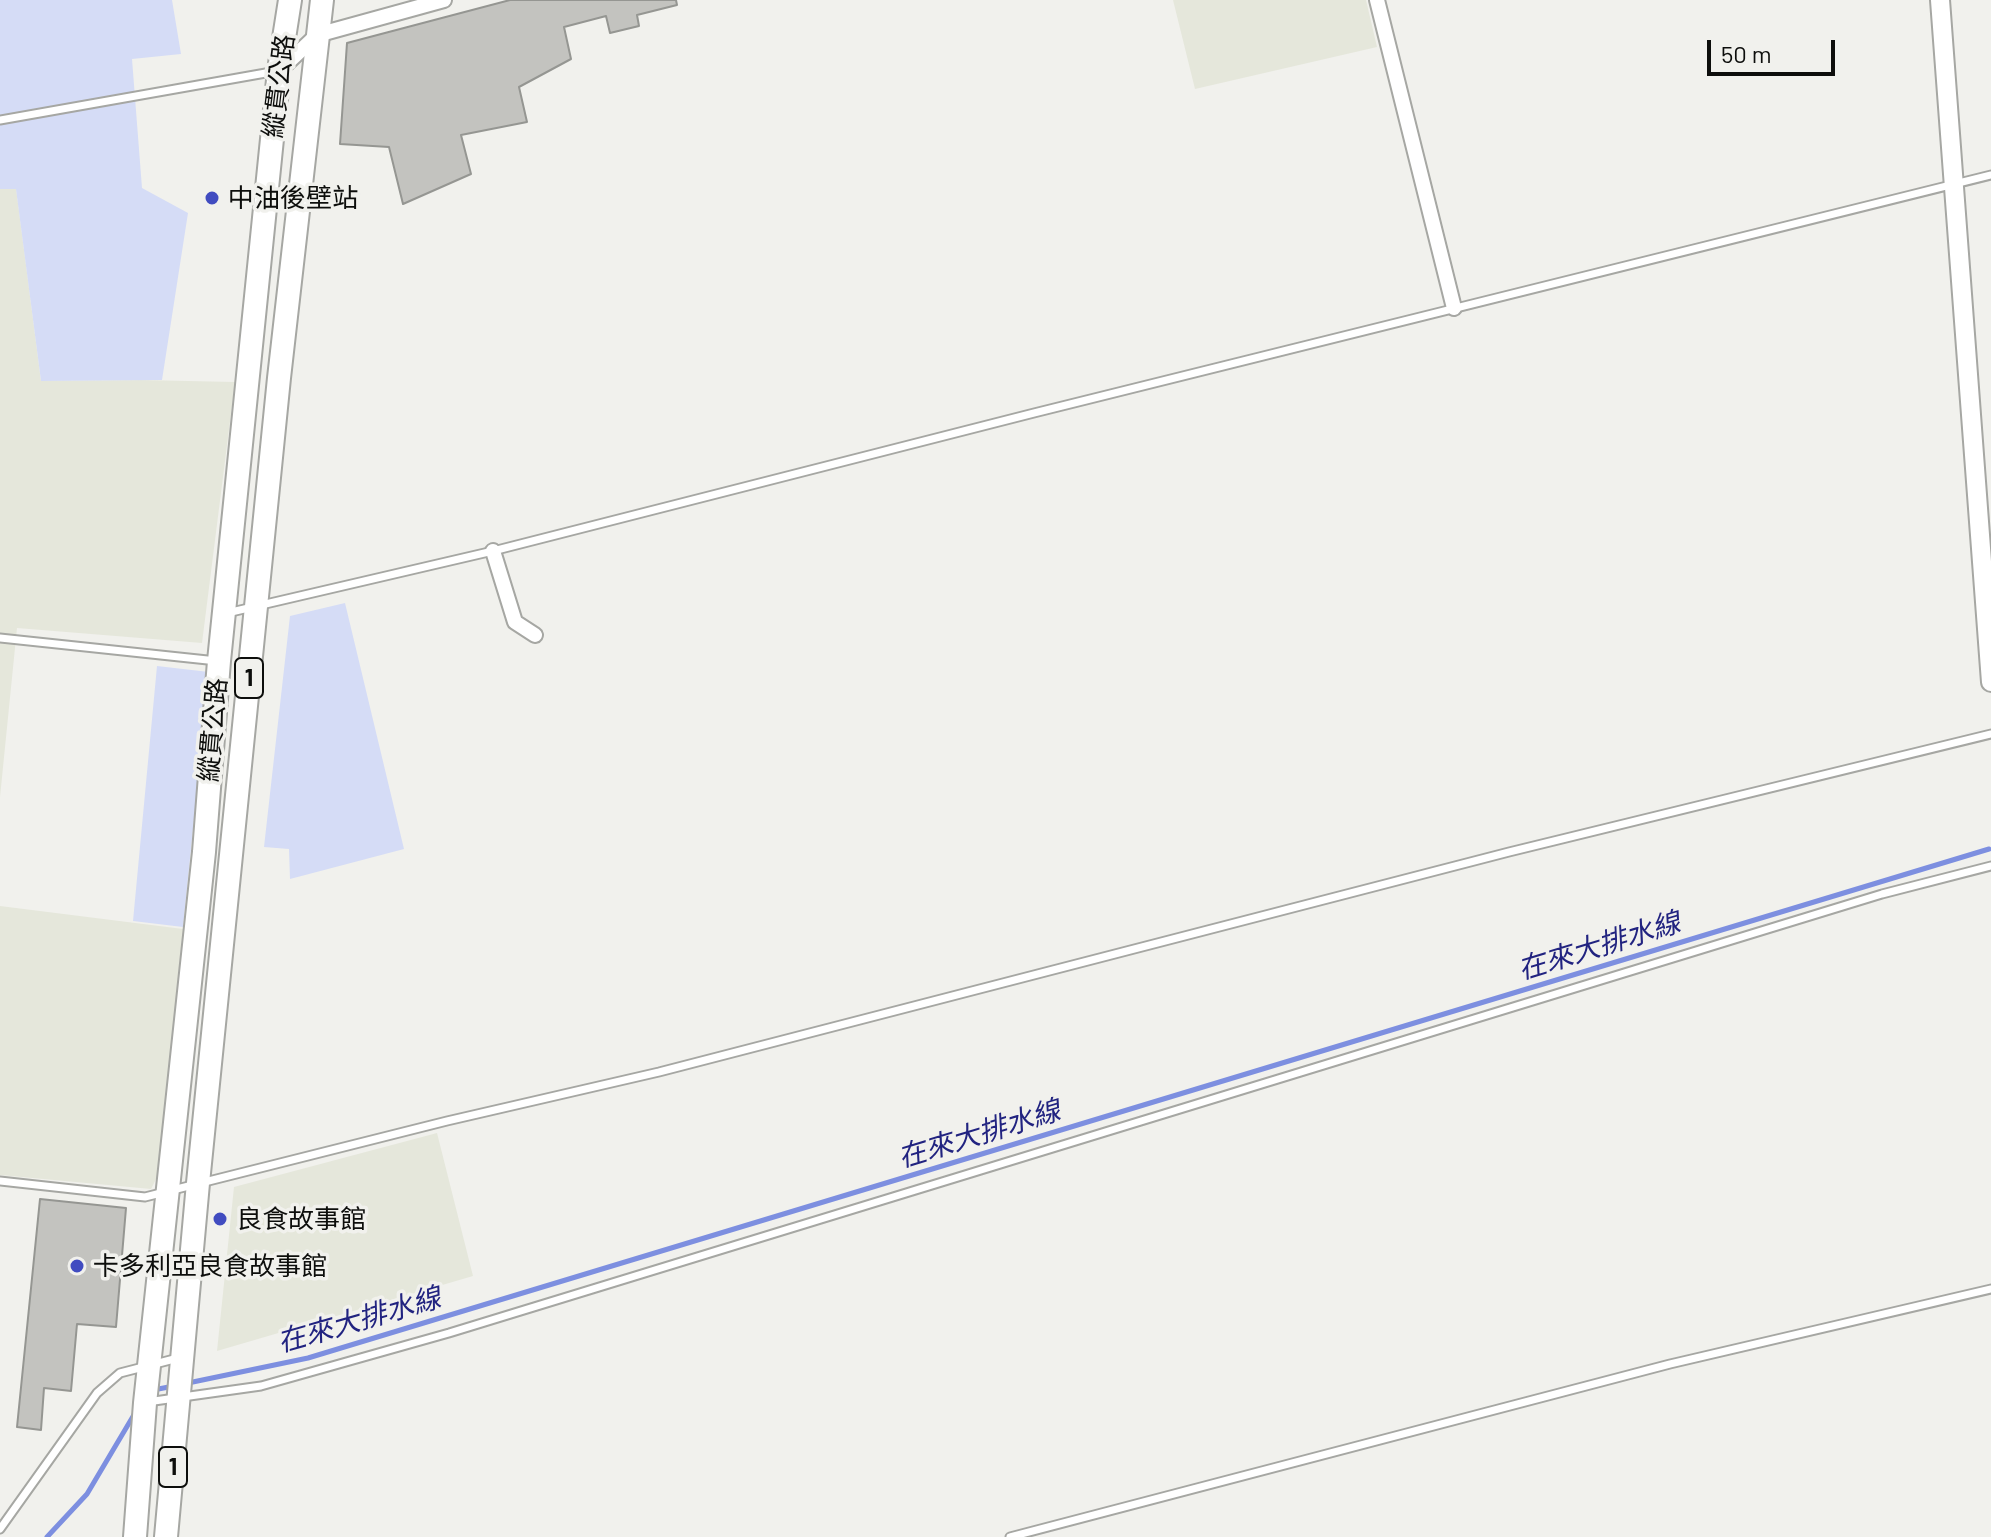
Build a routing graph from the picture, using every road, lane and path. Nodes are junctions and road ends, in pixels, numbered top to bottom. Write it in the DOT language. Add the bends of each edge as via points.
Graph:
graph roads {
  1 [pos="290,0"];
  2 [pos="322,0"];
  3 [pos="444,0"];
  4 [pos="1377,0"];
  5 [pos="1940,0"];
  6 [pos="317,35"];
  7 [pos="279,70"];
  8 [pos="0,120"];
  9 [pos="1991,175"];
  10 [pos="1954,184"];
  11 [pos="1454,308"];
  12 [pos="493,551"];
  13 [pos="256,606"];
  14 [pos="224,613"];
  15 [pos="535,635"];
  16 [pos="0,638"];
  17 [pos="219,661"];
  18 [pos="1991,682"];
  19 [pos="1991,734"];
  20 [pos="1991,866"];
  21 [pos="0,1181"];
  22 [pos="198,1183"];
  23 [pos="168,1190"];
  24 [pos="1991,1289"];
  25 [pos="184,1357"];
  26 [pos="150,1366"];
  27 [pos="180,1397"];
  28 [pos="145,1403"];
  29 [pos="0,1529"];
  30 [pos="135,1537"];
  31 [pos="166,1537"];
  32 [pos="1010,1537"];
  1 -- 7 [label="main road, 縱貫公路 / 1"];
  2 -- 6 [label="main road, 縱貫公路 / 1"];
  3 -- 6 [label="street"];
  4 -- 11 [label="street"];
  5 -- 10 [label="street"];
  6 -- 7 [label="street"];
  6 -- 13 [label="main road, 縱貫公路 / 1"];
  7 -- 8 [label="lane"];
  7 -- 14 [label="main road, 縱貫公路 / 1"];
  9 -- 10 [label="lane"];
  10 -- 11 [label="lane"];
  10 -- 18 [label="street"];
  11 -- 12 [label="lane"];
  12 -- 13 [label="lane"];
  12 -- 15 [label="street" via="515,622"];
  13 -- 14 [label="lane"];
  13 -- 22 [label="main road, 縱貫公路 / 1"];
  14 -- 17 [label="main road, 縱貫公路 / 1"];
  16 -- 17 [label="lane"];
  17 -- 23 [label="main road, 縱貫公路 / 1"];
  19 -- 22 [label="lane" via="1509,852 659,1072"];
  20 -- 27 [label="lane" via="1867,899 449,1333 261,1386"];
  21 -- 23 [label="lane" via="145,1197"];
  22 -- 23 [label="lane"];
  22 -- 25 [label="main road, 縱貫公路 / 1"];
  23 -- 26 [label="main road, 縱貫公路 / 1"];
  24 -- 32 [label="lane" via="1670,1364"];
  25 -- 26 [label="lane"];
  25 -- 27 [label="main road, 1"];
  26 -- 28 [label="main road, 1"];
  26 -- 29 [label="lane" via="120,1373 97,1393"];
  27 -- 28 [label="lane"];
  27 -- 31 [label="main road, 1"];
  28 -- 30 [label="main road, 1"];
}
